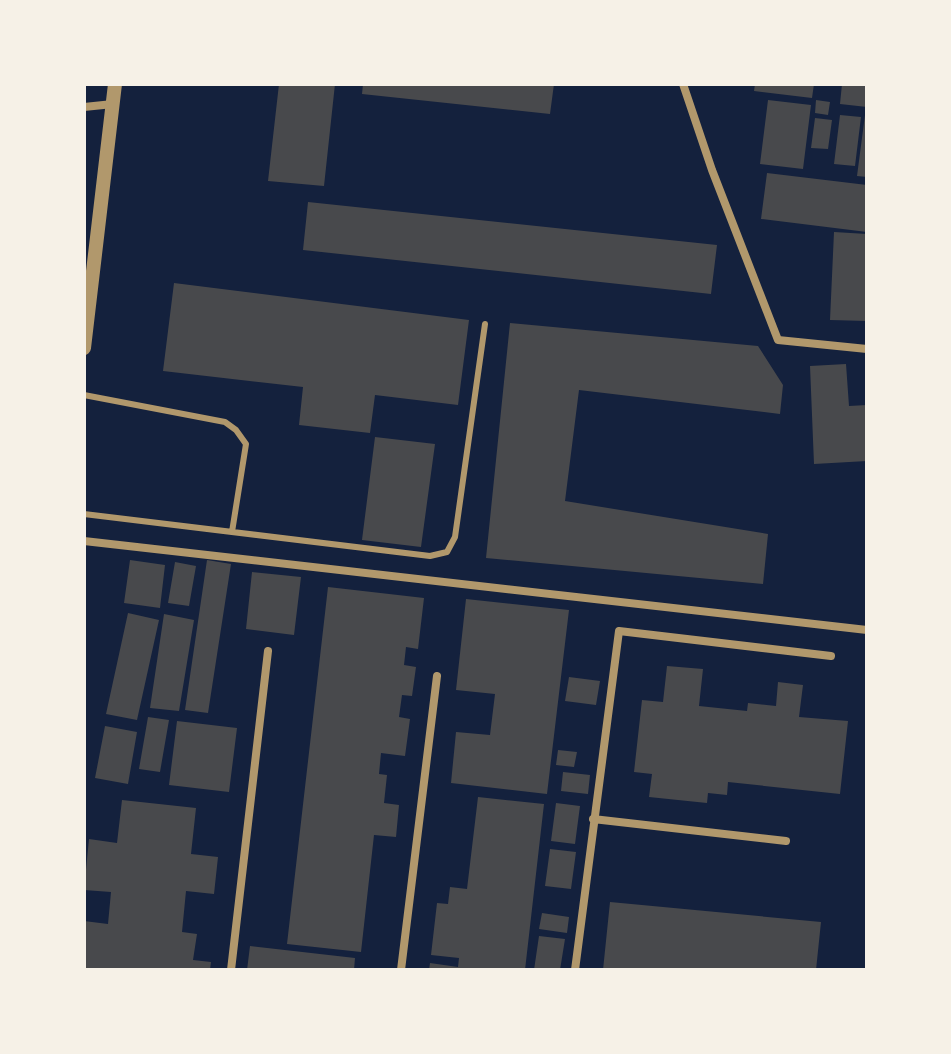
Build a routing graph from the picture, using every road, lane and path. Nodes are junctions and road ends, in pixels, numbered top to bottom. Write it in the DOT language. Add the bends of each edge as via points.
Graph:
graph roads {
  1 [pos="115,84"];
  2 [pos="683,84"];
  3 [pos="113,104"];
  4 [pos="84,107"];
  5 [pos="485,324"];
  6 [pos="84,348"];
  7 [pos="867,349"];
  8 [pos="84,395"];
  9 [pos="84,514"];
  10 [pos="232,532"];
  11 [pos="84,541"];
  12 [pos="867,630"];
  13 [pos="268,651"];
  14 [pos="831,656"];
  15 [pos="437,676"];
  16 [pos="593,819"];
  17 [pos="786,841"];
  18 [pos="231,970"];
  19 [pos="401,970"];
  20 [pos="575,970"];
  1 -- 3 [label="street"];
  2 -- 7 [label="street" via="778,340"];
  3 -- 4 [label="street"];
  3 -- 6 [label="street"];
  5 -- 10 [label="lane" via="455,537 447,552 430,556"];
  8 -- 10 [label="lane" via="225,422 236,430 246,444"];
  9 -- 10 [label="lane"];
  11 -- 12 [label="street"];
  13 -- 18 [label="street"];
  14 -- 16 [label="street" via="619,631"];
  15 -- 19 [label="street"];
  16 -- 17 [label="street"];
  16 -- 20 [label="street"];
}
